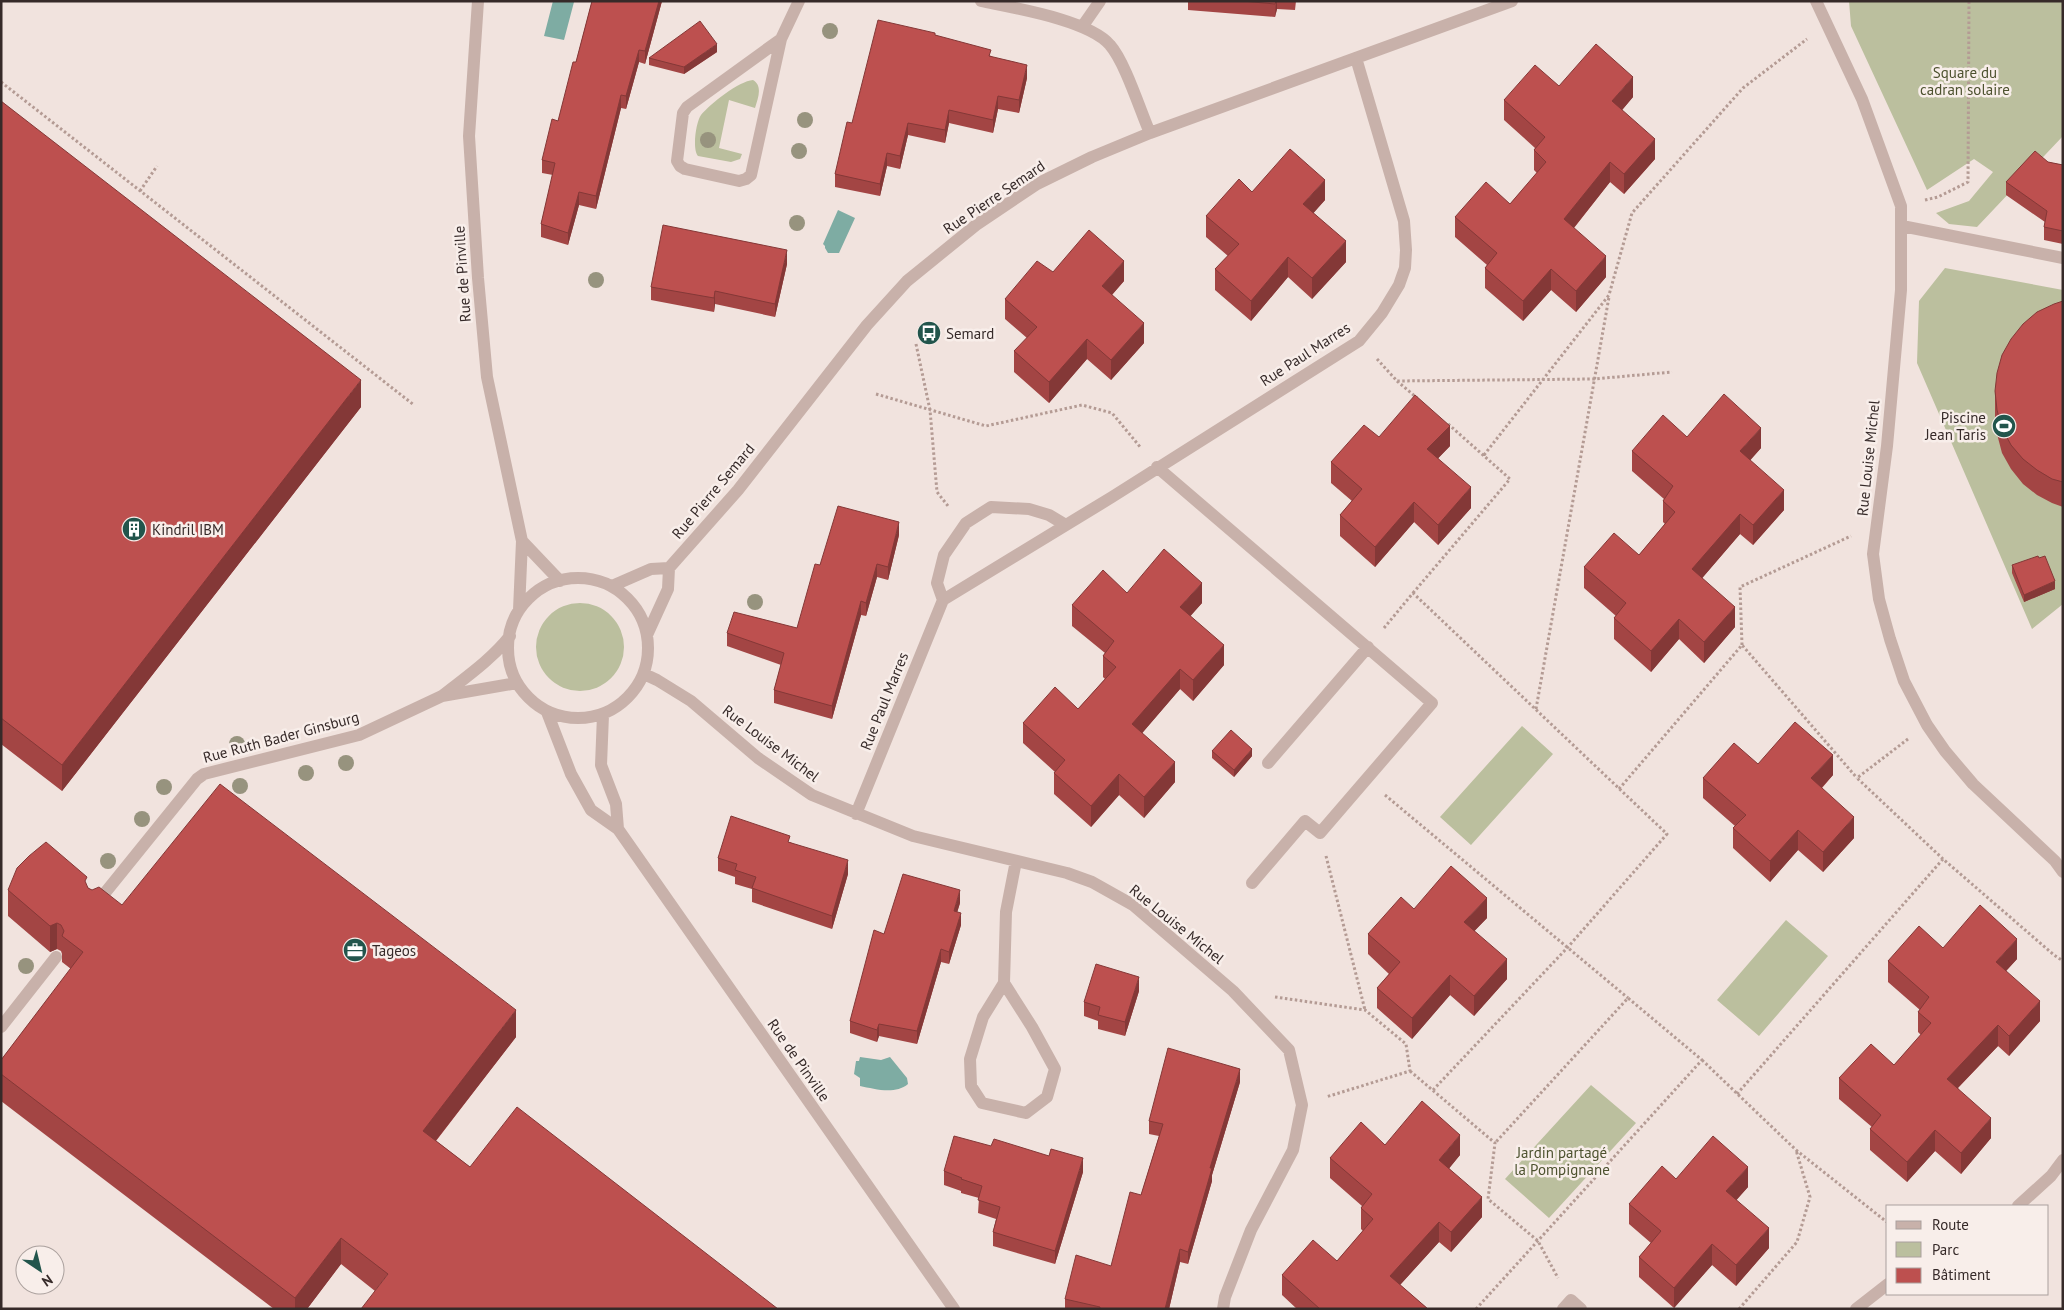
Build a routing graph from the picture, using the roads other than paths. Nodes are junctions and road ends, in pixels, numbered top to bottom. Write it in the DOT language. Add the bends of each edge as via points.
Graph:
graph roads {
  1 [pos="478,1"];
  2 [pos="799,1"];
  3 [pos="981,1"];
  4 [pos="1100,1"];
  5 [pos="1512,1"];
  6 [pos="1816,1"];
  7 [pos="1082,27"];
  8 [pos="781,39"];
  9 [pos="1356,58"];
  10 [pos="1150,133"];
  11 [pos="1902,226"];
  12 [pos="2063,258"];
  13 [pos="1157,467"];
  14 [pos="1064,524"];
  15 [pos="522,541"];
  16 [pos="669,568"];
  17 [pos="560,581"];
  18 [pos="612,586"];
  19 [pos="943,600"];
  20 [pos="519,610"];
  21 [pos="648,635"];
  22 [pos="510,636"];
  23 [pos="1368,647"];
  24 [pos="644,674"];
  25 [pos="517,682"];
  26 [pos="442,696"];
  27 [pos="547,712"];
  28 [pos="603,714"];
  29 [pos="1268,763"];
  30 [pos="856,814"];
  31 [pos="618,829"];
  32 [pos="1016,861"];
  33 [pos="2063,872"];
  34 [pos="1252,883"];
  35 [pos="93,908"];
  36 [pos="56,957"];
  37 [pos="1004,983"];
  38 [pos="1,1027"];
  39 [pos="2063,1160"];
  40 [pos="2019,1205"];
  41 [pos="1886,1286"];
  42 [pos="1567,1305"];
  43 [pos="954,1309"];
  44 [pos="1223,1309"];
  45 [pos="1581,1309"];
  46 [pos="1856,1309"];
  1 -- 15 [label="street, Rue de Pinville" via="470,136 478,278 487,377"];
  2 -- 8 [label="street"];
  3 -- 7 [label="street"];
  4 -- 7 [label="street"];
  5 -- 9 [label="street, Rue Pierre Semard"];
  6 -- 11 [label="street, Rue Louise Michel" via="1862,99 1902,206"];
  7 -- 10 [label="street" via="1099,34 1111,46"];
  8 -- 8 [label="street" via="687,107 683,113 677,161 680,166 739,181 751,175"];
  9 -- 10 [label="street, Rue Pierre Semard"];
  9 -- 13 [label="street, Rue Paul Marres" via="1404,221 1405,268 1399,285 1382,313 1359,340"];
  10 -- 16 [label="street, Rue Pierre Semard" via="1037,184 976,225 907,281 867,325 738,490"];
  11 -- 12 [label="street"];
  11 -- 33 [label="street, Rue Louise Michel" via="1901,290 1887,446 1873,554 1879,599 1904,680 1927,725 1973,784"];
  13 -- 14 [label="street, Rue Paul Marres"];
  13 -- 23 [label="street"];
  14 -- 19 [label="street, Rue Paul Marres"];
  14 -- 19 [label="street" via="1050,515 1029,509 991,507 966,523 944,555 937,583"];
  15 -- 17 [label="street"];
  15 -- 20 [label="street, Rue de Pinville"];
  16 -- 18 [label="street" via="651,569"];
  16 -- 21 [label="street" via="668,589"];
  17 -- 18 [label="street" via="578,578"];
  17 -- 20 [label="street" via="544,587"];
  18 -- 21 [label="street" via="628,598 641,615"];
  19 -- 30 [label="street, Rue Paul Marres"];
  20 -- 22 [label="street"];
  21 -- 24 [label="street" via="649,651"];
  22 -- 25 [label="street" via="511,671"];
  22 -- 26 [label="street, Rue Ruth Bader Ginsburg"];
  23 -- 29 [label="street"];
  23 -- 34 [label="street" via="1432,703 1320,833 1305,821"];
  24 -- 28 [label="street" via="631,695"];
  24 -- 30 [label="street, Rue Louise Michel" via="690,702 758,758 812,795"];
  25 -- 26 [label="street, Rue Ruth Bader Ginsburg"];
  25 -- 27 [label="street" via="532,702"];
  26 -- 35 [label="street, Rue Ruth Bader Ginsburg" via="359,735 204,774 196,779"];
  27 -- 28 [label="street" via="583,719"];
  27 -- 31 [label="street, Rue de Pinville" via="571,774 591,810"];
  28 -- 31 [label="street" via="601,765 616,804"];
  30 -- 32 [label="street, Rue Louise Michel" via="913,836"];
  31 -- 43 [label="street, Rue de Pinville"];
  32 -- 37 [label="street" via="1006,912"];
  32 -- 44 [label="street, Rue Louise Michel" via="1092,882 1132,905 1233,991 1290,1050 1302,1105 1293,1150 1251,1230"];
  36 -- 38 [label="street"];
  37 -- 37 [label="street" via="1055,1069 1047,1097 1026,1113 982,1103 971,1086 970,1059 983,1018"];
  39 -- 40 [label="street" via="2051,1176"];
  41 -- 46 [label="street"];
  42 -- 45 [label="street"];
}
